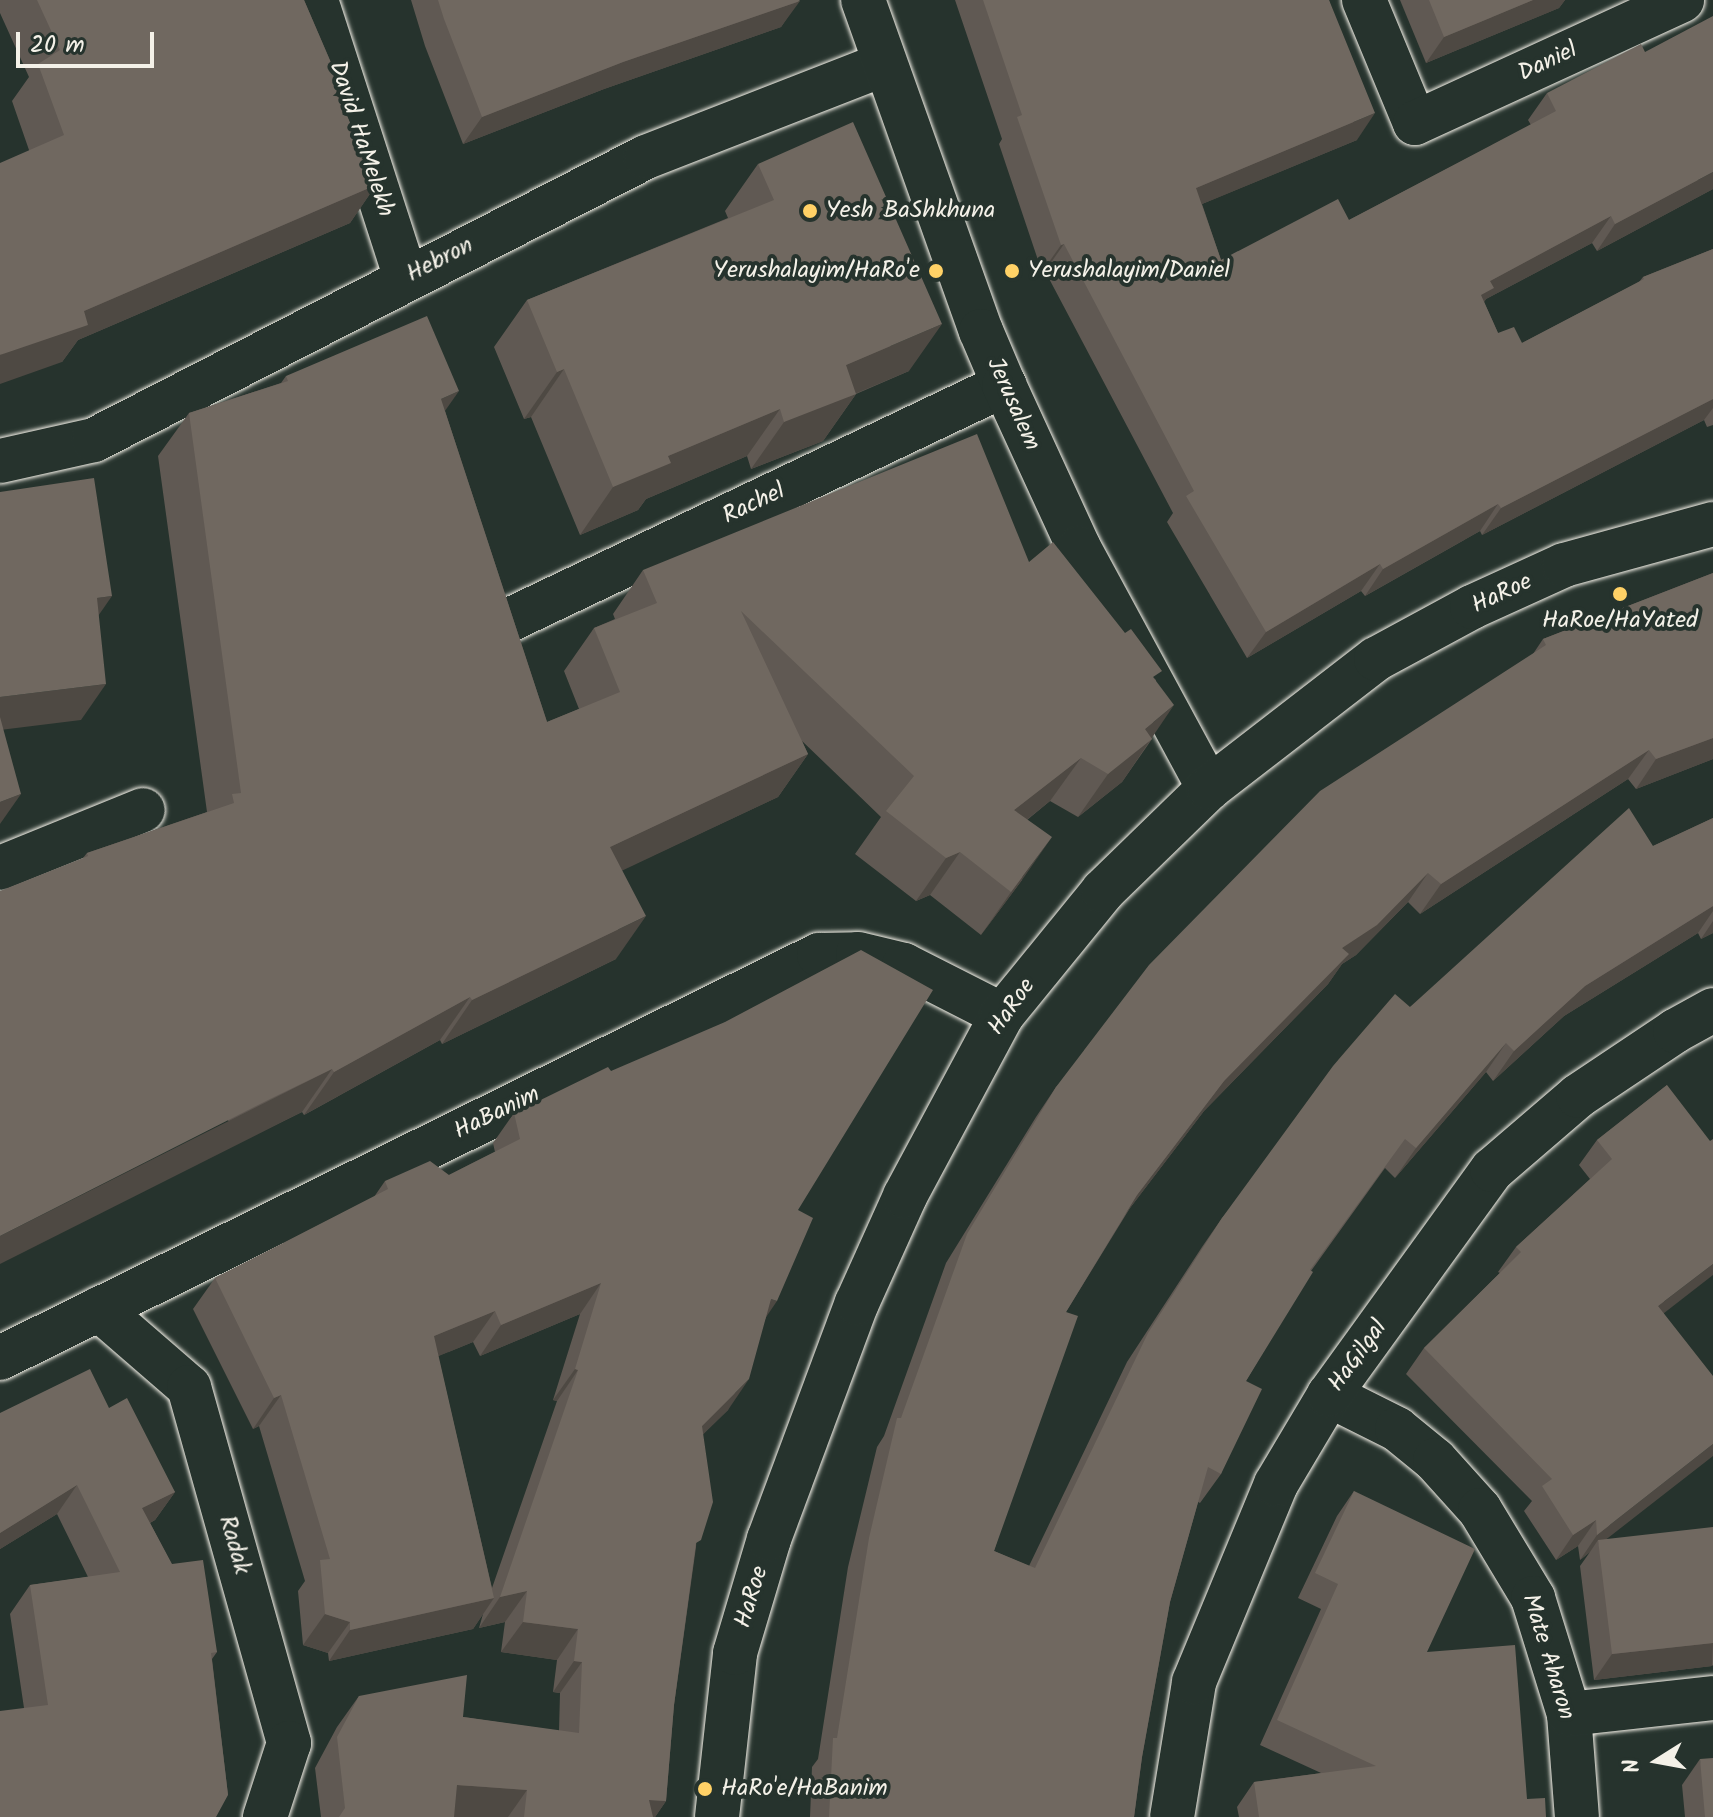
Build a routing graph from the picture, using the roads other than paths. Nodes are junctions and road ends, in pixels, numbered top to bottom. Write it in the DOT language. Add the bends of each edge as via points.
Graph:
graph roads {
  1 [pos="316,0"];
  2 [pos="863,0"];
  3 [pos="1364,0"];
  4 [pos="1682,0"];
  5 [pos="885,64"];
  6 [pos="406,278"];
  7 [pos="1004,385"];
  8 [pos="0,461"];
  9 [pos="1713,524"];
  10 [pos="492,577"];
  11 [pos="503,623"];
  12 [pos="515,666"];
  13 [pos="1209,788"];
  14 [pos="143,810"];
  15 [pos="0,868"];
  16 [pos="1713,1010"];
  17 [pos="1002,1015"];
  18 [pos="99,1309"];
  19 [pos="0,1358"];
  20 [pos="1329,1395"];
  21 [pos="1713,1698"];
  22 [pos="1569,1714"];
  23 [pos="265,1817"];
  24 [pos="717,1817"];
  25 [pos="1172,1817"];
  26 [pos="1577,1817"];
  1 -- 6 [label="street, David HaMelekh"];
  2 -- 5 [label="street, Jerusalem"];
  3 -- 4 [label="street, Daniel" via="1415,123"];
  5 -- 6 [label="street, Hebron" via="646,157"];
  5 -- 7 [label="street, Jerusalem"];
  6 -- 8 [label="street, Hebron" via="94,440"];
  7 -- 11 [label="street, Rachel"];
  7 -- 13 [label="street, Jerusalem" via="1079,548"];
  9 -- 13 [label="street, HaRoe" via="1564,565 1472,607 1376,659"];
  10 -- 11 [label="street"];
  11 -- 12 [label="street"];
  13 -- 17 [label="street, HaRoe" via="1103,891"];
  14 -- 15 [label="street"];
  16 -- 20 [label="street, HaGilgal" via="1578,1096 1492,1170"];
  17 -- 18 [label="street, HaBanim" via="904,965 858,954 819,955"];
  17 -- 24 [label="street, HaRoe" via="905,1196 857,1303 779,1510 735,1653"];
  18 -- 19 [label="street, HaBanim"];
  18 -- 23 [label="street, Radak" via="189,1387 289,1743"];
  20 -- 22 [label="street, Mate Aharon" via="1397,1429 1435,1460 1480,1510 1533,1598"];
  20 -- 25 [label="street, HaGilgal" via="1276,1484 1194,1682"];
  21 -- 22 [label="street"];
  22 -- 26 [label="street, Mate Aharon"];
}
